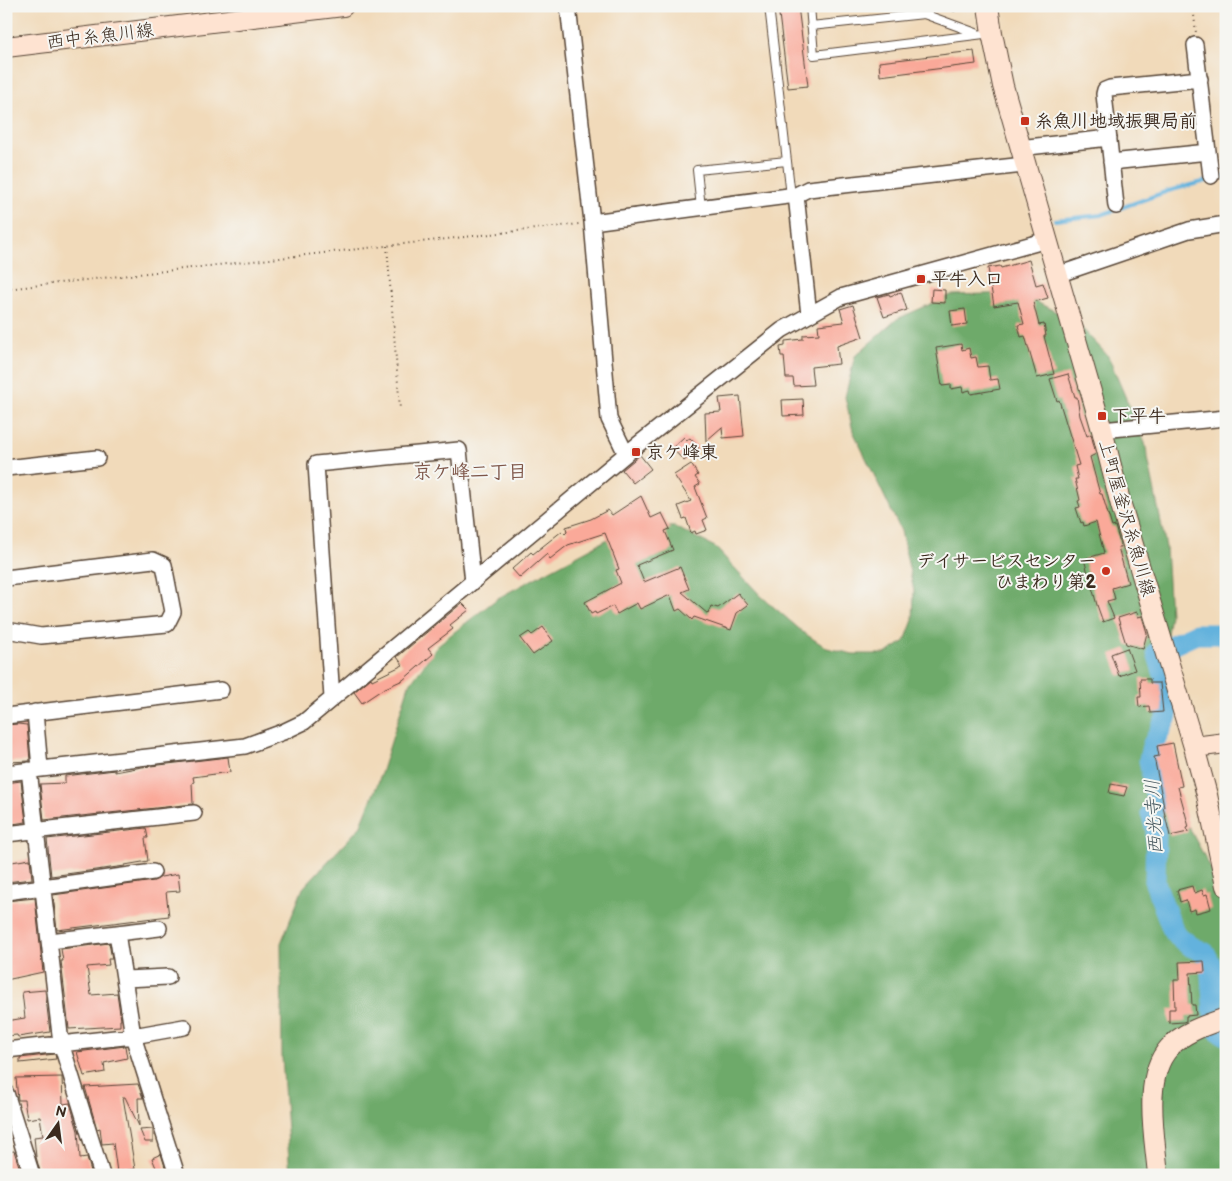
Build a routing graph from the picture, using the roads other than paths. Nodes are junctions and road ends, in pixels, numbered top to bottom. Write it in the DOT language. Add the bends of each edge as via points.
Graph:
graph roads {
  1 [pos="343,6"];
  2 [pos="568,6"];
  3 [pos="769,6"];
  4 [pos="810,6"];
  5 [pos="988,6"];
  6 [pos="924,10"];
  7 [pos="811,26"];
  8 [pos="986,34"];
  9 [pos="1196,45"];
  10 [pos="6,47"];
  11 [pos="1200,79"];
  12 [pos="1108,138"];
  13 [pos="1208,152"];
  14 [pos="1022,156"];
  15 [pos="787,160"];
  16 [pos="1111,162"];
  17 [pos="1211,176"];
  18 [pos="793,196"];
  19 [pos="1116,206"];
  20 [pos="701,208"];
  21 [pos="592,222"];
  22 [pos="1225,229"];
  23 [pos="1047,240"];
  24 [pos="1057,274"];
  25 [pos="809,315"];
  26 [pos="1226,418"];
  27 [pos="1102,430"];
  28 [pos="626,454"];
  29 [pos="97,458"];
  30 [pos="6,468"];
  31 [pos="6,578"];
  32 [pos="473,582"];
  33 [pos="6,632"];
  34 [pos="221,690"];
  35 [pos="332,698"];
  36 [pos="35,712"];
  37 [pos="6,716"];
  38 [pos="1226,743"];
  39 [pos="1194,747"];
  40 [pos="34,769"];
  41 [pos="6,774"];
  42 [pos="194,813"];
  43 [pos="36,830"];
  44 [pos="6,834"];
  45 [pos="153,872"];
  46 [pos="1226,886"];
  47 [pos="44,887"];
  48 [pos="6,892"];
  49 [pos="160,928"];
  50 [pos="118,933"];
  51 [pos="50,941"];
  52 [pos="168,977"];
  53 [pos="125,979"];
  54 [pos="1226,1018"];
  55 [pos="184,1027"];
  56 [pos="133,1036"];
  57 [pos="62,1043"];
  58 [pos="6,1050"];
  59 [pos="6,1093"];
  60 [pos="32,1175"];
  61 [pos="102,1175"];
  62 [pos="176,1175"];
  63 [pos="1158,1175"];
  1 -- 10 [label="main road, 西中糸魚川線"];
  2 -- 21 [label="street"];
  3 -- 15 [label="lane"];
  4 -- 7 [label="lane"];
  5 -- 8 [label="main road, 上町屋釜沢糸魚川線"];
  6 -- 7 [label="lane"];
  6 -- 8 [label="lane"];
  7 -- 8 [label="lane" via="814,55"];
  8 -- 14 [label="main road, 上町屋釜沢糸魚川線"];
  9 -- 11 [label="street"];
  11 -- 12 [label="street" via="1105,90"];
  11 -- 13 [label="street"];
  12 -- 14 [label="street"];
  12 -- 16 [label="street"];
  13 -- 16 [label="street"];
  13 -- 17 [label="street"];
  14 -- 18 [label="street" via="808,189"];
  14 -- 23 [label="main road, 上町屋釜沢糸魚川線"];
  15 -- 18 [label="lane"];
  15 -- 20 [label="lane" via="697,170"];
  16 -- 19 [label="street"];
  18 -- 20 [label="street"];
  18 -- 25 [label="street"];
  20 -- 21 [label="street"];
  21 -- 28 [label="street" via="609,419"];
  22 -- 24 [label="street" via="1189,230"];
  23 -- 24 [label="main road, 上町屋釜沢糸魚川線"];
  23 -- 25 [label="street" via="841,297"];
  24 -- 27 [label="main road, 上町屋釜沢糸魚川線"];
  25 -- 28 [label="street" via="782,330"];
  26 -- 27 [label="street"];
  27 -- 39 [label="main road, 上町屋釜沢糸魚川線"];
  28 -- 32 [label="street"];
  29 -- 30 [label="street"];
  31 -- 33 [label="street" via="153,560 164,565 173,612 167,624 41,636"];
  32 -- 35 [label="street"];
  32 -- 35 [label="street" via="459,450 316,464"];
  34 -- 36 [label="street"];
  35 -- 40 [label="street" via="304,722 245,746"];
  36 -- 37 [label="street"];
  36 -- 40 [label="street"];
  38 -- 39 [label="main road"];
  39 -- 46 [label="main road, 上町屋釜沢糸魚川線"];
  40 -- 41 [label="street"];
  40 -- 43 [label="street"];
  42 -- 43 [label="street"];
  43 -- 44 [label="street"];
  43 -- 47 [label="street"];
  45 -- 47 [label="street"];
  47 -- 48 [label="street"];
  47 -- 51 [label="street"];
  49 -- 50 [label="street"];
  50 -- 51 [label="street"];
  50 -- 53 [label="street"];
  51 -- 57 [label="street"];
  52 -- 53 [label="street"];
  53 -- 56 [label="street"];
  54 -- 63 [label="main road" via="1181,1038 1169,1048 1155,1072 1152,1094"];
  55 -- 56 [label="street"];
  56 -- 57 [label="street"];
  56 -- 62 [label="street"];
  57 -- 58 [label="street"];
  57 -- 61 [label="street"];
  59 -- 60 [label="street"];
}
